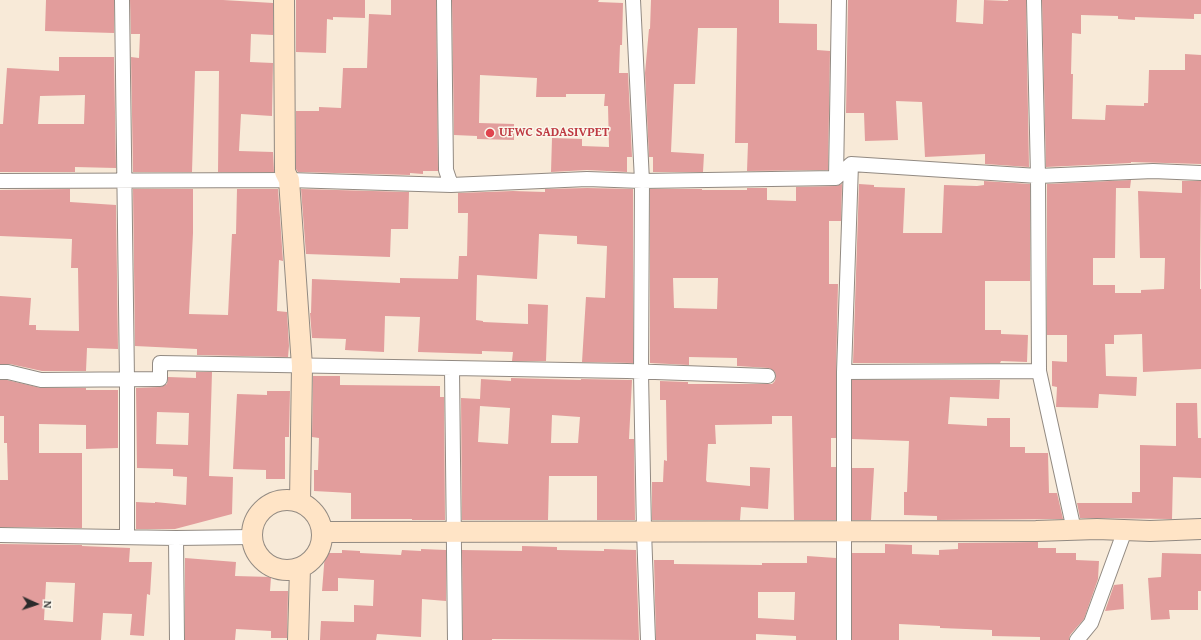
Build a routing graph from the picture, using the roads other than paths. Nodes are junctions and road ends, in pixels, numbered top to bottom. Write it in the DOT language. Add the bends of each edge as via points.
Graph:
graph roads {
  1 [pos="122,0"];
  2 [pos="284,0"];
  3 [pos="444,0"];
  4 [pos="633,0"];
  5 [pos="839,0"];
  6 [pos="1034,0"];
  7 [pos="851,164"];
  8 [pos="1201,173"];
  9 [pos="1038,176"];
  10 [pos="836,178"];
  11 [pos="289,180"];
  12 [pos="0,181"];
  13 [pos="124,181"];
  14 [pos="642,181"];
  15 [pos="452,185"];
  16 [pos="302,366"];
  17 [pos="452,369"];
  18 [pos="1039,371"];
  19 [pos="0,372"];
  20 [pos="641,372"];
  21 [pos="844,372"];
  22 [pos="768,376"];
  23 [pos="127,379"];
  24 [pos="300,502"];
  25 [pos="1201,529"];
  26 [pos="1074,530"];
  27 [pos="1125,530"];
  28 [pos="454,531"];
  29 [pos="843,531"];
  30 [pos="322,532"];
  31 [pos="644,532"];
  32 [pos="0,534"];
  33 [pos="126,536"];
  34 [pos="252,537"];
  35 [pos="176,538"];
  36 [pos="300,568"];
  37 [pos="177,640"];
  38 [pos="298,640"];
  39 [pos="455,640"];
  40 [pos="648,640"];
  41 [pos="844,640"];
  42 [pos="1077,640"];
  1 -- 13 [label="street"];
  2 -- 11 [label="main road" via="285,172"];
  3 -- 15 [label="street" via="446,170"];
  4 -- 14 [label="street"];
  5 -- 10 [label="street"];
  6 -- 9 [label="street"];
  7 -- 9 [label="street"];
  7 -- 10 [label="street"];
  7 -- 21 [label="street"];
  8 -- 9 [label="street" via="1153,171"];
  9 -- 18 [label="street"];
  10 -- 14 [label="street"];
  11 -- 13 [label="street"];
  11 -- 15 [label="street"];
  11 -- 16 [label="main road"];
  12 -- 13 [label="street"];
  13 -- 23 [label="street"];
  14 -- 15 [label="street" via="587,178"];
  14 -- 20 [label="street"];
  16 -- 17 [label="street"];
  16 -- 23 [label="street" via="160,363 160,379"];
  16 -- 24 [label="main road"];
  17 -- 20 [label="street"];
  17 -- 28 [label="street"];
  18 -- 21 [label="street"];
  18 -- 26 [label="street"];
  19 -- 23 [label="street" via="41,380"];
  20 -- 22 [label="street"];
  20 -- 31 [label="street"];
  21 -- 29 [label="street"];
  23 -- 33 [label="street"];
  24 -- 30 [label="main road" via="311,509 318,519"];
  24 -- 34 [label="main road" via="289,500 267,507 256,520"];
  25 -- 27 [label="main road"];
  26 -- 27 [label="main road"];
  26 -- 29 [label="main road"];
  27 -- 42 [label="street" via="1091,623"];
  28 -- 30 [label="main road"];
  28 -- 31 [label="main road"];
  28 -- 39 [label="street"];
  29 -- 31 [label="main road"];
  29 -- 41 [label="street"];
  30 -- 36 [label="main road" via="322,543 317,553 310,562"];
  31 -- 40 [label="street"];
  32 -- 33 [label="street"];
  33 -- 35 [label="street"];
  34 -- 35 [label="street"];
  34 -- 36 [label="main road" via="255,550 263,561 274,568"];
  35 -- 37 [label="street"];
  36 -- 38 [label="main road"];
}
